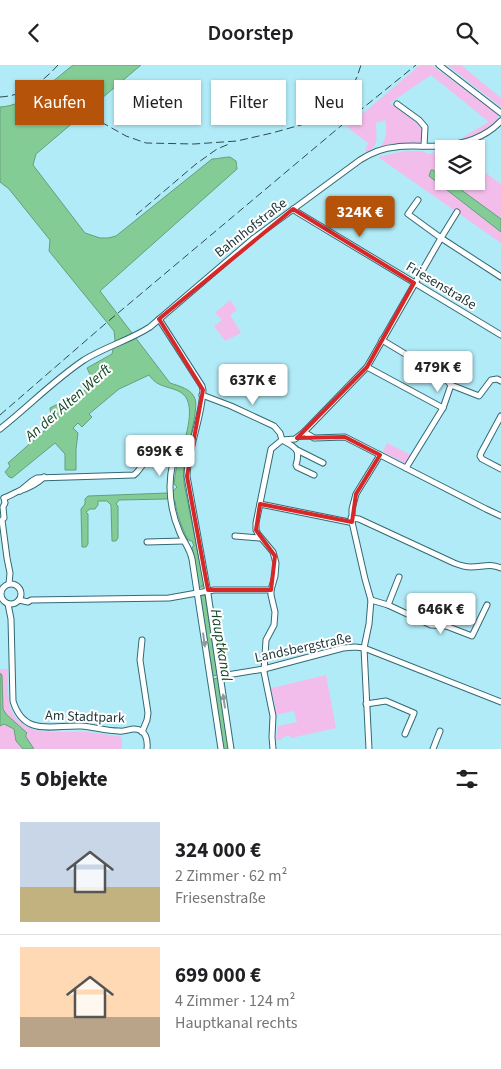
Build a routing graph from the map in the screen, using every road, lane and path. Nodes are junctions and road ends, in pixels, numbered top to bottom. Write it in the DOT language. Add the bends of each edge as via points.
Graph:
graph roads {
  1 [pos="439,65"];
  2 [pos="396,104"];
  3 [pos="501,113"];
  4 [pos="501,121"];
  5 [pos="424,146"];
  6 [pos="418,200"];
  7 [pos="293,209"];
  8 [pos="457,212"];
  9 [pos="440,238"];
  10 [pos="501,277"];
  11 [pos="414,283"];
  12 [pos="159,319"];
  13 [pos="501,335"];
  14 [pos="382,340"];
  15 [pos="367,367"];
  16 [pos="501,381"];
  17 [pos="451,385"];
  18 [pos="202,395"];
  19 [pos="443,409"];
  20 [pos="501,416"];
  21 [pos="0,429"];
  22 [pos="304,432"];
  23 [pos="282,440"];
  24 [pos="297,450"];
  25 [pos="380,455"];
  26 [pos="324,463"];
  27 [pos="406,468"];
  28 [pos="501,469"];
  29 [pos="314,475"];
  30 [pos="2,496"];
  31 [pos="260,504"];
  32 [pos="2,507"];
  33 [pos="501,516"];
  34 [pos="1,519"];
  35 [pos="352,520"];
  36 [pos="235,535"];
  37 [pos="259,537"];
  38 [pos="184,541"];
  39 [pos="147,542"];
  40 [pos="501,568"];
  41 [pos="399,577"];
  42 [pos="12,585"];
  43 [pos="272,589"];
  44 [pos="202,591"];
  45 [pos="20,597"];
  46 [pos="371,600"];
  47 [pos="4,601"];
  48 [pos="388,605"];
  49 [pos="456,605"];
  50 [pos="487,605"];
  51 [pos="446,626"];
  52 [pos="142,640"];
  53 [pos="364,648"];
  54 [pos="264,669"];
  55 [pos="221,675"];
  56 [pos="501,702"];
  57 [pos="366,704"];
  58 [pos="142,731"];
  59 [pos="440,731"];
  60 [pos="405,733"];
  61 [pos="147,749"];
  62 [pos="221,749"];
  63 [pos="231,749"];
  64 [pos="273,749"];
  65 [pos="369,749"];
  66 [pos="433,749"];
  1 -- 3 [label="street"];
  2 -- 5 [label="street" via="425,127"];
  4 -- 5 [label="street, Bahnhofstraße" via="486,134 466,142"];
  5 -- 7 [label="street, Bahnhofstraße" via="397,147 369,155"];
  6 -- 9 [label="street" via="408,214"];
  7 -- 11 [label="street, Friesenstraße"];
  7 -- 12 [label="street, Bahnhofstraße"];
  8 -- 9 [label="street"];
  9 -- 10 [label="street"];
  9 -- 11 [label="street"];
  11 -- 13 [label="street, Friesenstraße"];
  11 -- 14 [label="street"];
  12 -- 18 [label="street" via="202,386"];
  12 -- 21 [label="street, Bahnhofstraße" via="140,333 85,360"];
  14 -- 15 [label="street"];
  14 -- 17 [label="street" via="445,377"];
  15 -- 19 [label="street"];
  15 -- 22 [label="street"];
  16 -- 17 [label="street" via="491,380 479,396"];
  17 -- 19 [label="street"];
  18 -- 23 [label="street" via="274,427"];
  18 -- 44 [label="street" via="187,465"];
  19 -- 27 [label="street"];
  20 -- 28 [label="street" via="480,456"];
  22 -- 23 [label="street" via="295,439"];
  22 -- 25 [label="street" via="314,438 345,437"];
  23 -- 24 [label="street"];
  23 -- 31 [label="street" via="271,449"];
  24 -- 26 [label="street"];
  24 -- 29 [label="street" via="297,467"];
  25 -- 27 [label="street"];
  25 -- 35 [label="street" via="356,494"];
  27 -- 33 [label="street"];
  30 -- 32 [label="street" via="5,503"];
  30 -- 38 [label="street" via="20,491 37,478 134,475 143,463 165,460 173,462 169,487 172,512"];
  31 -- 35 [label="street"];
  31 -- 37 [label="street" via="256,523"];
  32 -- 34 [label="street" via="4,518"];
  34 -- 42 [label="street"];
  35 -- 40 [label="street" via="358,519 463,567 486,565"];
  35 -- 46 [label="street"];
  36 -- 37 [label="street"];
  37 -- 43 [label="street" via="275,557"];
  38 -- 39 [label="street"];
  38 -- 44 [label="street"];
  41 -- 48 [label="street"];
  42 -- 45 [label="street" via="19,589"];
  42 -- 47 [label="street" via="2,588"];
  43 -- 44 [label="street"];
  43 -- 54 [label="street" via="274,625 266,640"];
  44 -- 45 [label="street" via="169,598 31,600"];
  44 -- 55 [label="street"];
  44 -- 62 [label="street, one-way"];
  45 -- 47 [label="street"];
  46 -- 48 [label="street"];
  46 -- 53 [label="street"];
  47 -- 58 [label="street, Am Stadtpark" via="11,619 13,701 19,716 39,726"];
  48 -- 51 [label="street" via="431,625"];
  49 -- 51 [label="street"];
  50 -- 51 [label="street" via="472,635"];
  52 -- 58 [label="street" via="140,660 148,713"];
  53 -- 54 [label="street, Landsbergstraße" via="343,649"];
  53 -- 56 [label="street, Landsbergstraße"];
  53 -- 57 [label="street"];
  54 -- 55 [label="street, Landsbergstraße"];
  54 -- 64 [label="street" via="273,716"];
  63 -- 55 [label="street, one-way"];
  57 -- 60 [label="street" via="386,701 414,713"];
  57 -- 65 [label="street"];
  58 -- 61 [label="street, Am Stadtpark"];
  59 -- 66 [label="street"];
}
